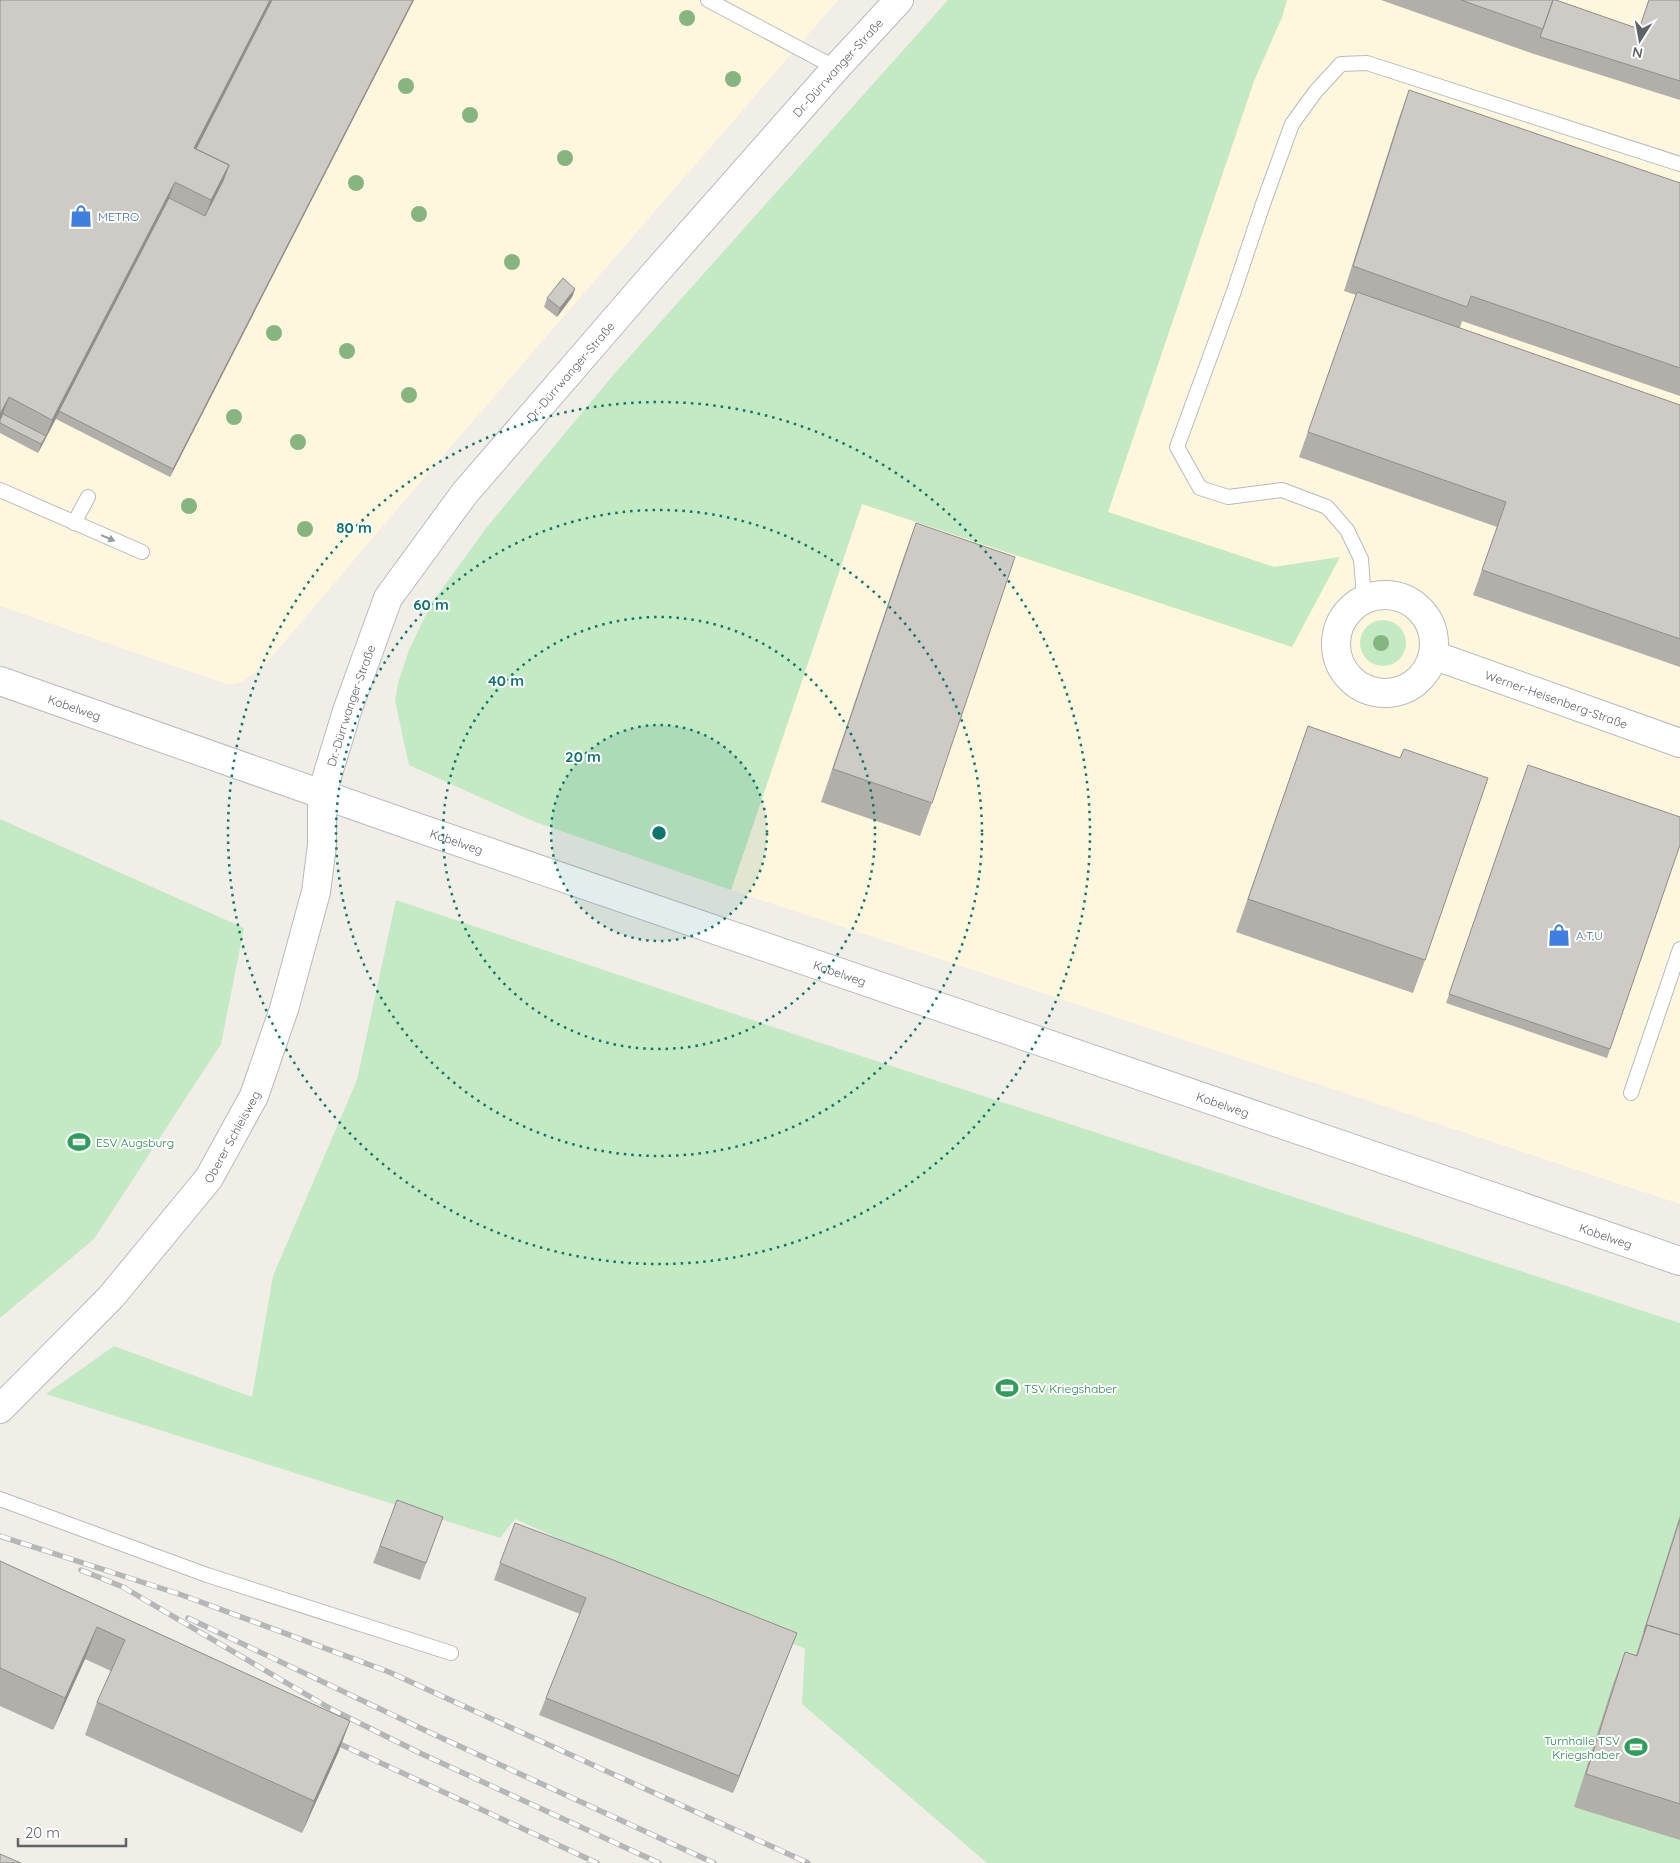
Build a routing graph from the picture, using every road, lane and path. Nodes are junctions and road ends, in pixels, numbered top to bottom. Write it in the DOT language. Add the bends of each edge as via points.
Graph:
graph roads {
  1 [pos="708,0"];
  2 [pos="899,0"];
  3 [pos="836,68"];
  4 [pos="1680,164"];
  5 [pos="0,490"];
  6 [pos="88,497"];
  7 [pos="74,524"];
  8 [pos="142,552"];
  9 [pos="1364,598"];
  10 [pos="1433,655"];
  11 [pos="0,681"];
  12 [pos="1680,743"];
  13 [pos="322,793"];
  14 [pos="1680,949"];
  15 [pos="1631,1094"];
  16 [pos="1680,1261"];
  17 [pos="0,1409"];
  18 [pos="0,1499"];
  19 [pos="451,1653"];
  1 -- 3 [label="lane"];
  2 -- 3 [label="street, Dr.-Dürrwanger-Straße"];
  3 -- 13 [label="street, Dr.-Dürrwanger-Straße" via="464,494 388,598 347,711"];
  4 -- 9 [label="lane" via="1367,63 1341,64 1316,91 1292,124 1177,447 1200,488 1228,497 1282,490 1327,507 1347,530 1361,559"];
  5 -- 7 [label="lane"];
  6 -- 7 [label="lane"];
  7 -- 8 [label="lane, one-way"];
  9 -- 10 [label="street" via="1382,594 1400,596 1416,605 1428,619 1434,637"];
  9 -- 10 [label="street" via="1349,608 1338,626 1335,641 1337,660 1346,675 1360,687 1378,693 1396,692 1413,685 1426,672"];
  10 -- 12 [label="street, Werner-Heisenberg-Straße"];
  11 -- 13 [label="street, Kobelweg"];
  13 -- 16 [label="street, Kobelweg"];
  13 -- 17 [label="street, Oberer Schleisweg" via="322,845 316,892 284,1009 254,1096 209,1178 111,1297"];
  14 -- 15 [label="lane"];
  18 -- 19 [label="lane" via="207,1575"];
}
